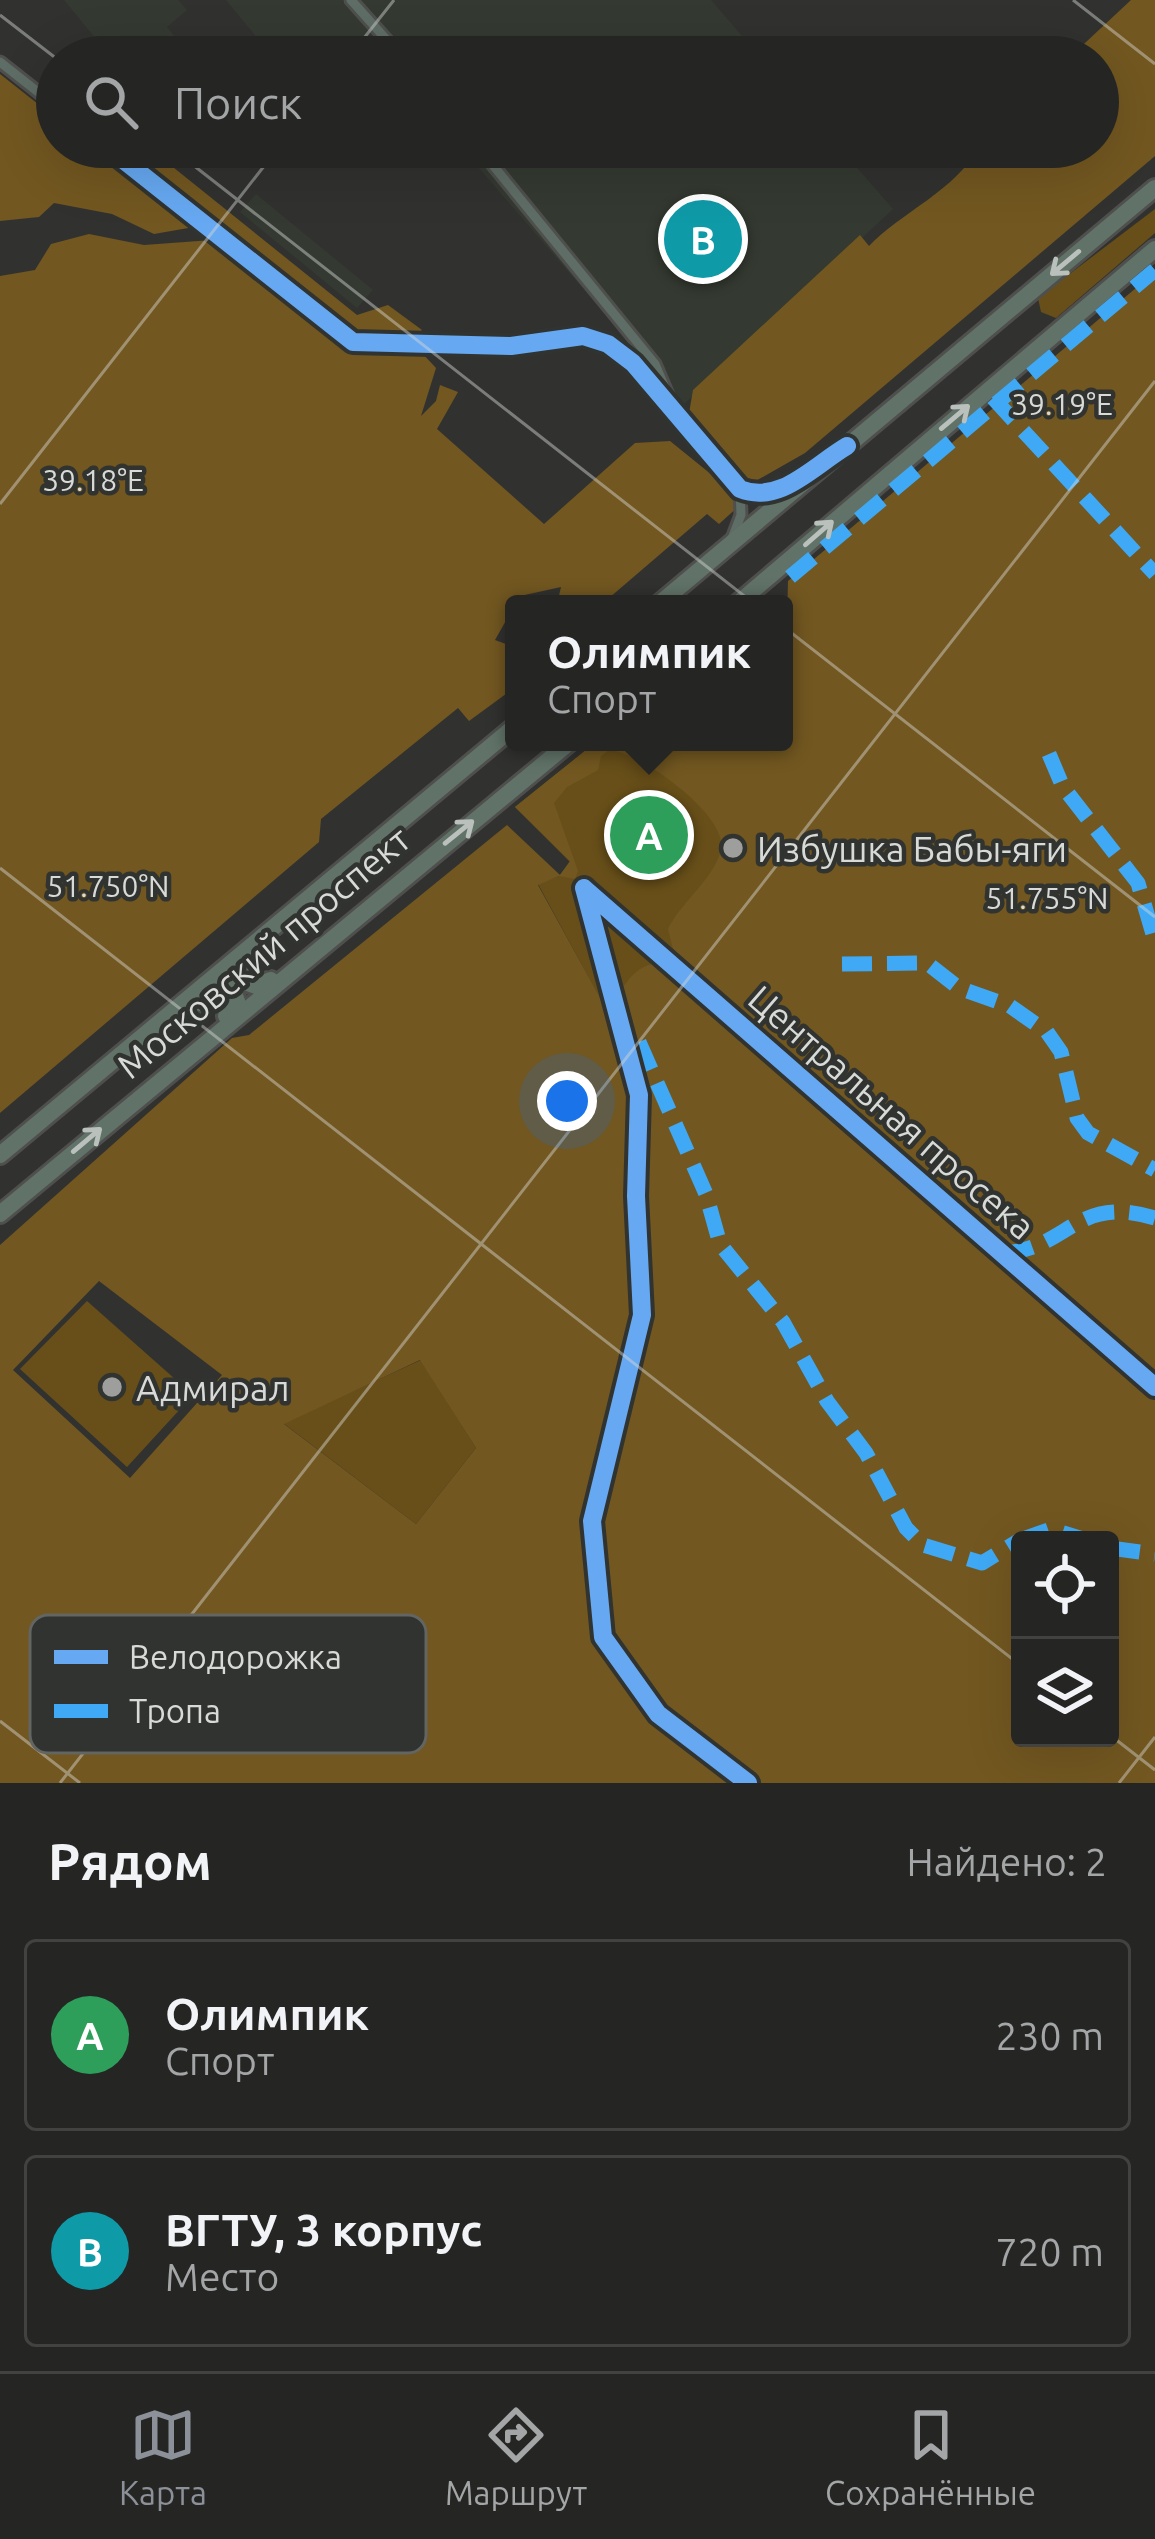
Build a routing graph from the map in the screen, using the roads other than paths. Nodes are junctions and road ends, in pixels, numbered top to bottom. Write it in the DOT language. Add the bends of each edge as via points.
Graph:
graph roads {
  1 [pos="351,0"];
  2 [pos="383,36"];
  3 [pos="0,62"];
  4 [pos="36,90"];
  5 [pos="133,168"];
  6 [pos="495,168"];
  7 [pos="1155,188"];
  8 [pos="1155,249"];
  9 [pos="679,422"];
  10 [pos="847,446"];
  11 [pos="740,489"];
  12 [pos="706,565"];
  13 [pos="670,595"];
  14 [pos="746,595"];
  15 [pos="505,735"];
  16 [pos="559,751"];
  17 [pos="348,867"];
  18 [pos="354,917"];
  19 [pos="174,1067"];
  20 [pos="80,1090"];
  21 [pos="0,1156"];
  22 [pos="0,1214"];
  1 -- 2 [label="street"];
  3 -- 4 [label="street"];
  5 -- 9 [label="street" via="353,342 597,340 633,363"];
  6 -- 9 [label="street" via="666,379"];
  7 -- 10 [label="highway, one-way"];
  14 -- 8 [label="highway, one-way"];
  9 -- 11 [label="street"];
  10 -- 11 [label="street" via="772,496"];
  10 -- 12 [label="highway"];
  11 -- 12 [label="street" via="734,535"];
  12 -- 13 [label="highway"];
  15 -- 17 [label="highway, Московский проспект"];
  18 -- 16 [label="highway, Московский проспект, one-way"];
  17 -- 18 [label="highway" via="246,959 243,979 264,984"];
  17 -- 20 [label="highway, Московский проспект"];
  18 -- 19 [label="highway, Московский проспект"];
  19 -- 20 [label="highway" via="233,1009 232,988"];
  22 -- 19 [label="highway, Московский проспект, one-way"];
  20 -- 21 [label="highway, Московский проспект"];
}
